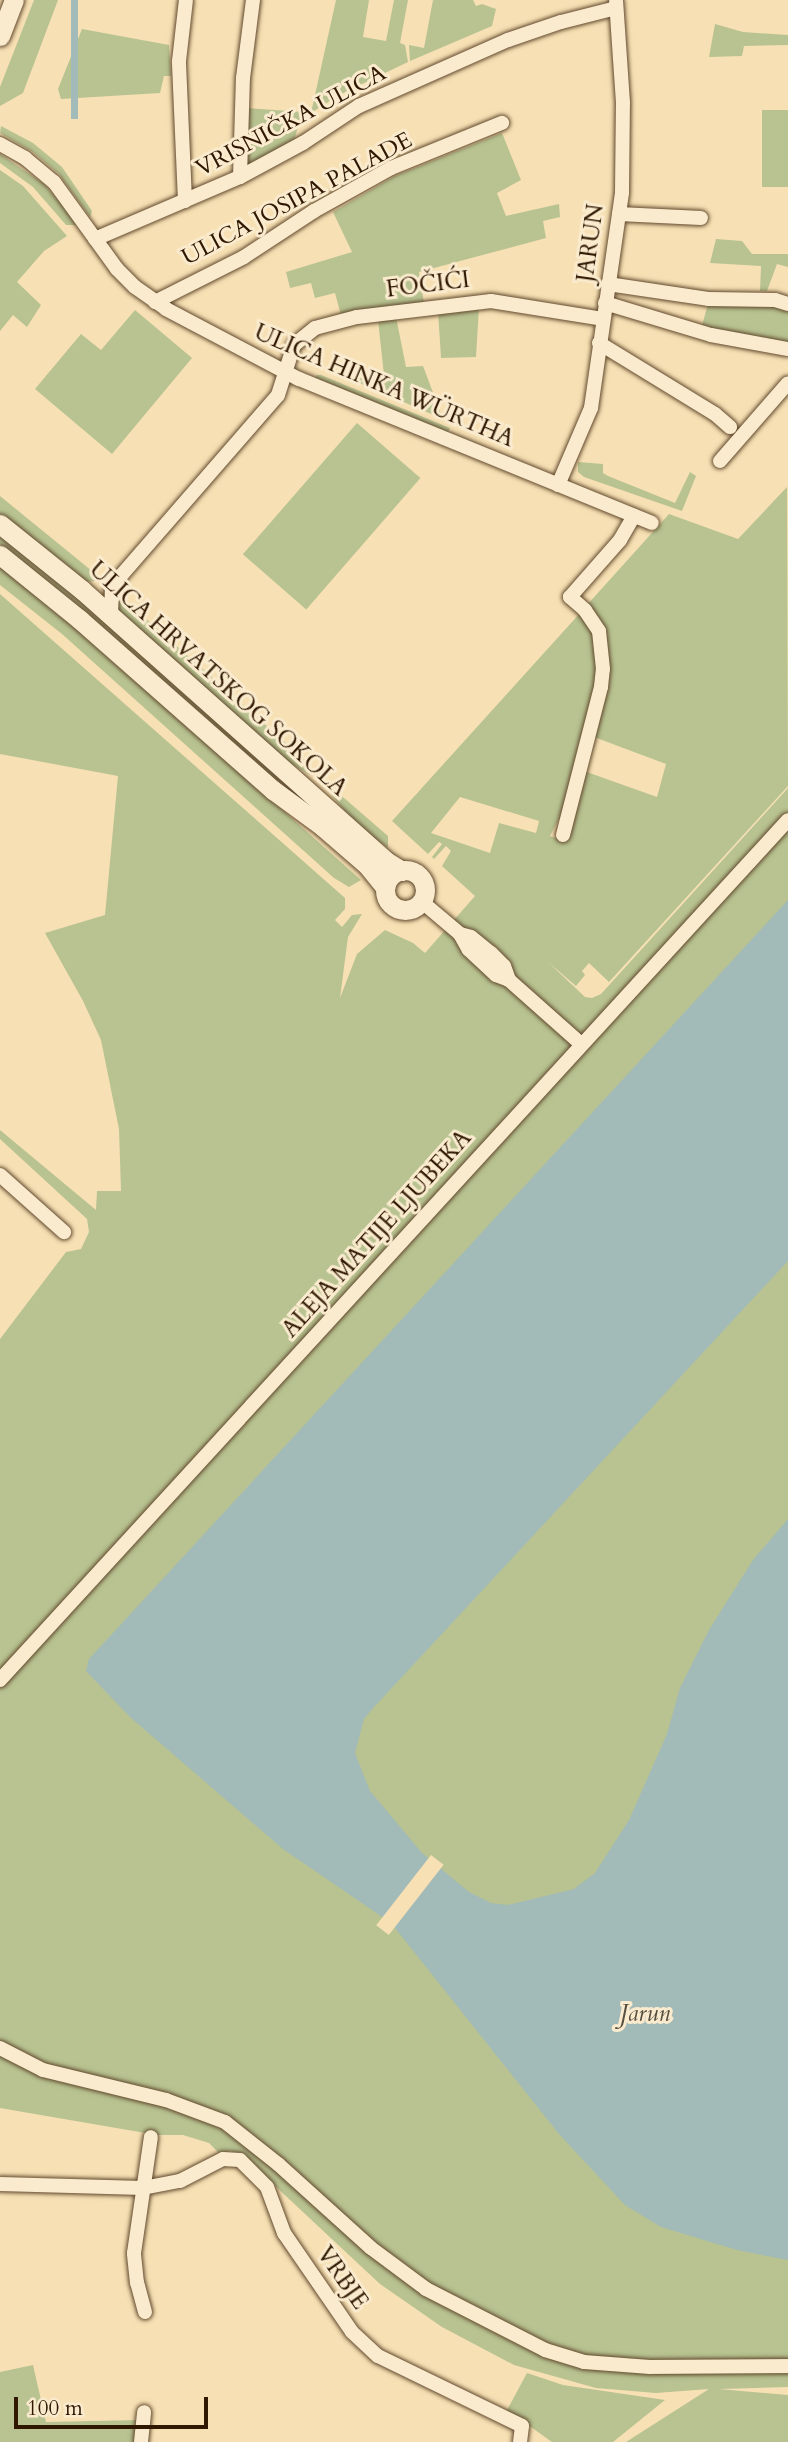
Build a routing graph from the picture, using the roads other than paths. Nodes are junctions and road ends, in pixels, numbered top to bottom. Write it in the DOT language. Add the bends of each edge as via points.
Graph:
graph roads {
  1 [pos="14,0"];
  2 [pos="186,0"];
  3 [pos="253,0"];
  4 [pos="616,4"];
  5 [pos="0,36"];
  6 [pos="502,123"];
  7 [pos="0,144"];
  8 [pos="240,177"];
  9 [pos="185,201"];
  10 [pos="619,214"];
  11 [pos="701,218"];
  12 [pos="95,239"];
  13 [pos="608,284"];
  14 [pos="155,302"];
  15 [pos="605,303"];
  16 [pos="788,304"];
  17 [pos="603,319"];
  18 [pos="599,343"];
  19 [pos="787,349"];
  20 [pos="286,373"];
  21 [pos="788,383"];
  22 [pos="730,427"];
  23 [pos="720,461"];
  24 [pos="558,485"];
  25 [pos="634,516"];
  26 [pos="652,523"];
  27 [pos="0,524"];
  28 [pos="0,555"];
  29 [pos="112,586"];
  30 [pos="82,590"];
  31 [pos="111,615"];
  32 [pos="788,820"];
  33 [pos="562,835"];
  34 [pos="402,871"];
  35 [pos="385,887"];
  36 [pos="422,901"];
  37 [pos="581,1044"];
  38 [pos="0,1175"];
  39 [pos="64,1232"];
  40 [pos="0,1680"];
  41 [pos="0,2048"];
  42 [pos="151,2137"];
  43 [pos="0,2184"];
  44 [pos="144,2188"];
  45 [pos="145,2312"];
  46 [pos="788,2366"];
  47 [pos="144,2412"];
  48 [pos="141,2442"];
  49 [pos="520,2442"];
  1 -- 5 [label="street"];
  2 -- 9 [label="street, VRISNIČKA ULICA" via="179,61"];
  3 -- 8 [label="street" via="243,78"];
  4 -- 8 [label="street, VRISNIČKA ULICA" via="508,40 359,106"];
  4 -- 10 [label="street, JARUN" via="623,103"];
  6 -- 14 [label="street, ULICA JOSIPA PALADE" via="391,168 244,257"];
  7 -- 12 [label="street, ULICA HINKA WÜRTHA" via="54,182"];
  8 -- 9 [label="street, VRISNIČKA ULICA"];
  9 -- 12 [label="street, VRISNIČKA ULICA"];
  10 -- 11 [label="street"];
  10 -- 13 [label="street, JARUN"];
  12 -- 14 [label="street, ULICA HINKA WÜRTHA" via="128,280"];
  13 -- 15 [label="street, JARUN"];
  13 -- 16 [label="street" via="708,299"];
  14 -- 20 [label="street, ULICA HINKA WÜRTHA"];
  15 -- 17 [label="street, JARUN"];
  15 -- 19 [label="street" via="711,335"];
  17 -- 18 [label="street, JARUN"];
  17 -- 20 [label="street, FOČIĆI" via="491,301 357,317 304,335 294,345"];
  18 -- 22 [label="street"];
  18 -- 24 [label="street, JARUN" via="591,408"];
  20 -- 24 [label="street, ULICA HINKA WÜRTHA"];
  20 -- 29 [label="street, FOČIĆI" via="278,395"];
  21 -- 23 [label="street"];
  24 -- 25 [label="street, ULICA HINKA WÜRTHA"];
  25 -- 26 [label="street, ULICA HINKA WÜRTHA"];
  25 -- 33 [label="street" via="620,540 570,597 598,631 603,669"];
  27 -- 30 [label="street, ULICA HRVATSKOG SOKOLA"];
  28 -- 35 [label="street, ULICA HRVATSKOG SOKOLA" via="273,790 322,825"];
  29 -- 30 [label="street"];
  29 -- 31 [label="street"];
  30 -- 31 [label="street, ULICA HRVATSKOG SOKOLA"];
  31 -- 34 [label="street, ULICA HRVATSKOG SOKOLA"];
  32 -- 37 [label="street, ALEJA MATIJE LJUBEKA"];
  34 -- 35 [label="street" via="391,876"];
  34 -- 36 [label="street" via="421,880"];
  35 -- 36 [label="street" via="387,898 401,910"];
  36 -- 37 [label="street" via="460,934 469,950 496,975 509,981"];
  37 -- 40 [label="street, ALEJA MATIJE LJUBEKA"];
  38 -- 39 [label="street"];
  41 -- 46 [label="street" via="43,2070 166,2100 225,2122 426,2289 545,2350 584,2362 639,2367"];
  42 -- 44 [label="street"];
  43 -- 44 [label="street, VRBJE"];
  44 -- 45 [label="street" via="134,2253"];
  44 -- 49 [label="street, VRBJE" via="180,2181 223,2159 240,2160 268,2188 284,2233 352,2332 378,2356 522,2426"];
  47 -- 48 [label="street"];
}
